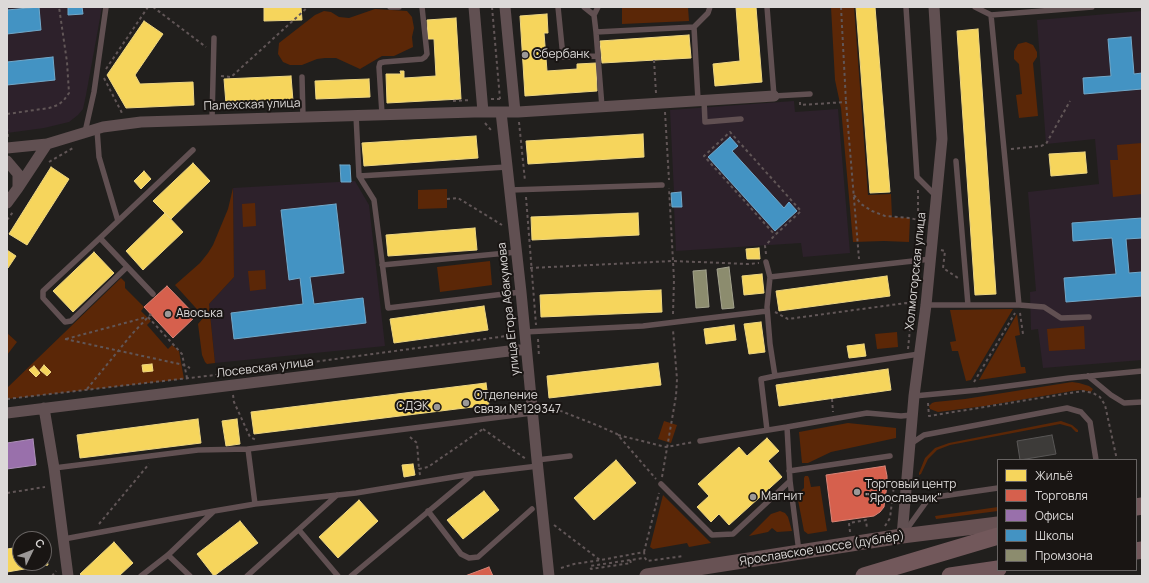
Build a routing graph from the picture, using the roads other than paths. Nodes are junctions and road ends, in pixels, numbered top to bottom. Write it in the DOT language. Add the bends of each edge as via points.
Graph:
graph roads {
  1 [pos="106,7"];
  2 [pos="390,7"];
  3 [pos="399,7"];
  4 [pos="422,7"];
  5 [pos="474,7"];
  6 [pos="505,7"];
  7 [pos="558,7"];
  8 [pos="584,7"];
  9 [pos="598,7"];
  10 [pos="710,7"];
  11 [pos="767,7"];
  12 [pos="906,7"];
  13 [pos="934,7"];
  14 [pos="975,7"];
  15 [pos="1092,7"];
  16 [pos="594,14"];
  17 [pos="991,15"];
  18 [pos="694,27"];
  19 [pos="596,32"];
  20 [pos="214,38"];
  21 [pos="598,56"];
  22 [pos="302,77"];
  23 [pos="810,94"];
  24 [pos="774,96"];
  25 [pos="701,100"];
  26 [pos="602,107"];
  27 [pos="483,112"];
  28 [pos="501,112"];
  29 [pos="517,112"];
  30 [pos="382,114"];
  31 [pos="356,115"];
  32 [pos="304,117"];
  33 [pos="212,119"];
  34 [pos="741,119"];
  35 [pos="97,129"];
  36 [pos="85,132"];
  37 [pos="8,144"];
  38 [pos="47,144"];
  39 [pos="193,150"];
  40 [pos="7,161"];
  41 [pos="956,161"];
  42 [pos="507,167"];
  43 [pos="359,176"];
  44 [pos="662,185"];
  45 [pos="18,188"];
  46 [pos="510,190"];
  47 [pos="936,196"];
  48 [pos="11,205"];
  49 [pos="118,221"];
  50 [pos="100,238"];
  51 [pos="517,252"];
  52 [pos="931,259"];
  53 [pos="766,262"];
  54 [pos="382,265"];
  55 [pos="127,267"];
  56 [pos="770,277"];
  57 [pos="521,292"];
  58 [pos="153,294"];
  59 [pos="926,305"];
  60 [pos="968,305"];
  61 [pos="1019,305"];
  62 [pos="767,309"];
  63 [pos="1089,317"];
  64 [pos="520,334"];
  65 [pos="526,350"];
  66 [pos="919,354"];
  67 [pos="1142,371"];
  68 [pos="775,376"];
  69 [pos="1088,376"];
  70 [pos="914,396"];
  71 [pos="1142,402"];
  72 [pos="44,408"];
  73 [pos="7,413"];
  74 [pos="532,413"];
  75 [pos="912,415"];
  76 [pos="787,426"];
  77 [pos="767,430"];
  78 [pos="700,441"];
  79 [pos="909,446"];
  80 [pos="248,449"];
  81 [pos="570,456"];
  82 [pos="890,456"];
  83 [pos="1096,459"];
  84 [pos="534,462"];
  85 [pos="54,468"];
  86 [pos="789,471"];
  87 [pos="472,474"];
  88 [pos="790,481"];
  89 [pos="661,484"];
  90 [pos="997,488"];
  91 [pos="337,495"];
  92 [pos="255,504"];
  93 [pos="532,509"];
  94 [pos="214,511"];
  95 [pos="428,511"];
  96 [pos="997,524"];
  97 [pos="299,530"];
  98 [pos="902,536"];
  99 [pos="997,536"];
  100 [pos="64,539"];
  101 [pos="799,552"];
  102 [pos="168,554"];
  103 [pos="997,569"];
  104 [pos="553,573"];
  105 [pos="68,576"];
  106 [pos="141,576"];
  107 [pos="190,576"];
  108 [pos="247,576"];
  109 [pos="338,576"];
  110 [pos="351,576"];
  111 [pos="647,576"];
  112 [pos="864,576"];
  113 [pos="950,576"];
  1 -- 36 [label="lane" via="94,92"];
  2 -- 3 [label="lane"];
  4 -- 30 [label="lane" via="427,54 422,59 380,64"];
  5 -- 27 [label="street"];
  6 -- 29 [label="street"];
  7 -- 21 [label="lane" via="563,57"];
  8 -- 16 [label="lane"];
  9 -- 16 [label="lane"];
  10 -- 18 [label="lane" via="708,14"];
  11 -- 24 [label="lane"];
  12 -- 47 [label="lane" via="917,178"];
  13 -- 47 [label="street, Холмогорская улица" via="942,138"];
  14 -- 17 [label="lane"];
  15 -- 17 [label="lane"];
  16 -- 19 [label="lane"];
  17 -- 61 [label="lane"];
  18 -- 19 [label="lane"];
  18 -- 25 [label="lane"];
  19 -- 21 [label="lane"];
  20 -- 33 [label="lane"];
  21 -- 26 [label="lane"];
  22 -- 32 [label="lane"];
  23 -- 24 [label="lane"];
  24 -- 25 [label="street"];
  25 -- 26 [label="street"];
  25 -- 34 [label="lane" via="705,122"];
  26 -- 29 [label="street"];
  27 -- 28 [label="street, Палехская улица"];
  27 -- 30 [label="street, Палехская улица"];
  28 -- 29 [label="street, Палехская улица"];
  28 -- 42 [label="street, улица Егора Абакумова"];
  30 -- 31 [label="street, Палехская улица"];
  31 -- 32 [label="street, Палехская улица"];
  31 -- 43 [label="lane"];
  32 -- 33 [label="street, Палехская улица"];
  33 -- 35 [label="street, Палехская улица" via="141,122"];
  35 -- 36 [label="street, Палехская улица"];
  35 -- 49 [label="lane" via="99,156"];
  36 -- 38 [label="street, Палехская улица"];
  37 -- 38 [label="street, Палехская улица"];
  38 -- 45 [label="street"];
  39 -- 49 [label="lane"];
  40 -- 45 [label="street" via="18,174"];
  41 -- 60 [label="lane"];
  42 -- 43 [label="lane"];
  42 -- 46 [label="street, улица Егора Абакумова"];
  43 -- 54 [label="lane" via="374,200"];
  44 -- 46 [label="lane"];
  45 -- 48 [label="street"];
  46 -- 51 [label="street, улица Егора Абакумова"];
  47 -- 52 [label="street, Холмогорская улица"];
  49 -- 50 [label="lane"];
  50 -- 55 [label="lane"];
  50 -- 55 [label="lane" via="43,291 43,298 65,322 71,321"];
  51 -- 54 [label="lane"];
  51 -- 57 [label="street, улица Егора Абакумова"];
  52 -- 56 [label="lane"];
  52 -- 59 [label="street, Холмогорская улица"];
  53 -- 56 [label="lane"];
  54 -- 57 [label="lane" via="388,308"];
  55 -- 58 [label="lane"];
  56 -- 62 [label="lane"];
  57 -- 64 [label="street, улица Егора Абакумова"];
  59 -- 60 [label="lane"];
  59 -- 66 [label="street, Холмогорская улица"];
  60 -- 61 [label="lane"];
  61 -- 63 [label="lane" via="1044,307 1061,318"];
  62 -- 64 [label="lane" via="642,326"];
  62 -- 68 [label="lane"];
  64 -- 65 [label="street, улица Егора Абакумова"];
  65 -- 72 [label="street, Лосевская улица"];
  65 -- 74 [label="street, улица Егора Абакумова"];
  66 -- 68 [label="lane"];
  66 -- 70 [label="street, Холмогорская улица"];
  67 -- 69 [label="lane"];
  68 -- 77 [label="lane" via="761,379"];
  69 -- 70 [label="lane"];
  69 -- 71 [label="lane" via="1124,403"];
  70 -- 75 [label="street, Холмогорская улица"];
  72 -- 73 [label="street, Лосевская улица"];
  72 -- 85 [label="street"];
  74 -- 80 [label="lane"];
  74 -- 84 [label="street, улица Егора Абакумова"];
  75 -- 76 [label="lane" via="866,413"];
  75 -- 79 [label="street, Холмогорская улица"];
  76 -- 77 [label="lane"];
  76 -- 86 [label="lane"];
  77 -- 78 [label="lane"];
  79 -- 83 [label="lane" via="924,435 1067,408 1081,412 1090,422"];
  79 -- 98 [label="street, Холмогорская улица"];
  80 -- 85 [label="lane" via="198,450"];
  80 -- 92 [label="lane"];
  81 -- 84 [label="lane"];
  82 -- 86 [label="lane"];
  84 -- 87 [label="lane"];
  84 -- 104 [label="street, улица Егора Абакумова"];
  85 -- 100 [label="street"];
  86 -- 88 [label="lane"];
  87 -- 91 [label="lane"];
  87 -- 95 [label="lane"];
  88 -- 89 [label="lane" via="733,534 712,535"];
  88 -- 101 [label="lane"];
  90 -- 98 [label="lane" via="929,498"];
  91 -- 92 [label="lane"];
  91 -- 97 [label="lane"];
  92 -- 94 [label="lane"];
  93 -- 95 [label="lane" via="478,556 469,558 461,554"];
  94 -- 100 [label="lane"];
  94 -- 102 [label="lane"];
  95 -- 110 [label="lane"];
  96 -- 98 [label="street, Ярославское шоссе (дублёр)"];
  97 -- 108 [label="lane"];
  97 -- 109 [label="lane"];
  98 -- 101 [label="street, Ярославское шоссе (дублёр)"];
  99 -- 112 [label="main road"];
  100 -- 105 [label="street"];
  101 -- 111 [label="street, Ярославское шоссе (дублёр)"];
  102 -- 106 [label="lane"];
  102 -- 107 [label="lane"];
  103 -- 113 [label="main road"];
}
